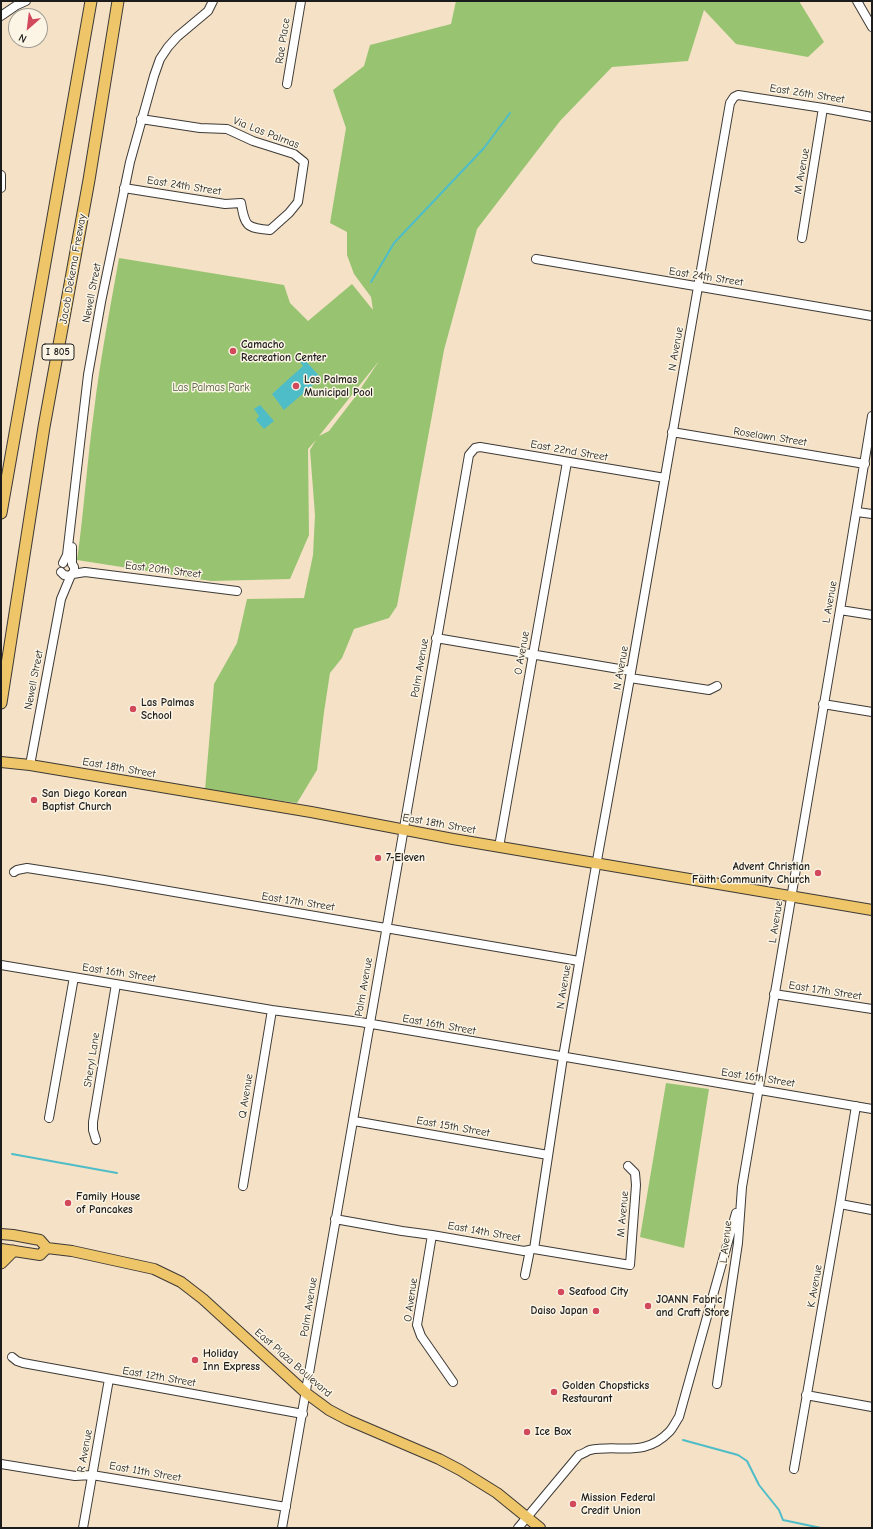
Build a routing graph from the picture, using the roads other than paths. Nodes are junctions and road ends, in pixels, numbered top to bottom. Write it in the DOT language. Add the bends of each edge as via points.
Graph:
graph roads {
  1 [pos="26,1"];
  2 [pos="91,1"];
  3 [pos="118,1"];
  4 [pos="213,1"];
  5 [pos="301,1"];
  6 [pos="857,1"];
  7 [pos="1,16"];
  8 [pos="872,27"];
  9 [pos="287,84"];
  10 [pos="738,94"];
  11 [pos="823,108"];
  12 [pos="872,117"];
  13 [pos="141,119"];
  14 [pos="1,175"];
  15 [pos="1,188"];
  16 [pos="124,188"];
  17 [pos="241,203"];
  18 [pos="802,238"];
  19 [pos="536,259"];
  20 [pos="698,287"];
  21 [pos="872,316"];
  22 [pos="872,416"];
  23 [pos="672,432"];
  24 [pos="471,451"];
  25 [pos="567,462"];
  26 [pos="865,464"];
  27 [pos="665,478"];
  28 [pos="857,512"];
  29 [pos="1,513"];
  30 [pos="872,514"];
  31 [pos="70,536"];
  32 [pos="63,563"];
  33 [pos="72,569"];
  34 [pos="61,572"];
  35 [pos="237,591"];
  36 [pos="61,599"];
  37 [pos="840,610"];
  38 [pos="872,615"];
  39 [pos="436,638"];
  40 [pos="533,654"];
  41 [pos="631,674"];
  42 [pos="717,686"];
  43 [pos="1,703"];
  44 [pos="824,704"];
  45 [pos="872,712"];
  46 [pos="1,762"];
  47 [pos="30,765"];
  48 [pos="403,830"];
  49 [pos="500,847"];
  50 [pos="596,863"];
  51 [pos="14,872"];
  52 [pos="791,897"];
  53 [pos="872,910"];
  54 [pos="386,927"];
  55 [pos="579,961"];
  56 [pos="1,965"];
  57 [pos="74,977"];
  58 [pos="116,984"];
  59 [pos="774,994"];
  60 [pos="872,1009"];
  61 [pos="272,1010"];
  62 [pos="369,1024"];
  63 [pos="563,1057"];
  64 [pos="757,1089"];
  65 [pos="856,1106"];
  66 [pos="872,1109"];
  67 [pos="49,1118"];
  68 [pos="354,1121"];
  69 [pos="96,1140"];
  70 [pos="548,1155"];
  71 [pos="628,1166"];
  72 [pos="243,1186"];
  73 [pos="742,1187"];
  74 [pos="840,1204"];
  75 [pos="872,1210"];
  76 [pos="335,1219"];
  77 [pos="1,1234"];
  78 [pos="432,1235"];
  79 [pos="47,1248"];
  80 [pos="1,1249"];
  81 [pos="532,1249"];
  82 [pos="13,1251"];
  83 [pos="1,1263"];
  84 [pos="630,1266"];
  85 [pos="525,1275"];
  86 [pos="12,1357"];
  87 [pos="109,1379"];
  88 [pos="452,1382"];
  89 [pos="716,1384"];
  90 [pos="306,1393"];
  91 [pos="806,1395"];
  92 [pos="872,1407"];
  93 [pos="303,1414"];
  94 [pos="1,1464"];
  95 [pos="794,1469"];
  96 [pos="92,1475"];
  97 [pos="286,1507"];
  98 [pos="527,1517"];
  99 [pos="83,1528"];
  100 [pos="282,1528"];
  101 [pos="518,1528"];
  102 [pos="540,1528"];
  1 -- 7 [label="street"];
  2 -- 29 [label="highway, I 805"];
  3 -- 43 [label="highway, Jacob Dekema Freeway / I 805" via="89,180 44,427"];
  4 -- 13 [label="street, Newell Street" via="208,11 177,37 160,59"];
  5 -- 9 [label="street, Rae Place"];
  6 -- 8 [label="street"];
  10 -- 11 [label="street, East 26th Street"];
  10 -- 20 [label="street, N Avenue" via="730,103"];
  11 -- 12 [label="street, East 26th Street"];
  11 -- 18 [label="street, M Avenue"];
  13 -- 16 [label="street, Newell Street"];
  13 -- 17 [label="street, Via Las Palmas" via="200,128 227,129 253,141 294,154 304,162 298,202 270,230 257,229 247,224"];
  14 -- 15 [label="street"];
  16 -- 17 [label="street, East 24th Street" via="225,204"];
  16 -- 31 [label="street, Newell Street" via="88,375"];
  19 -- 20 [label="street, East 24th Street"];
  20 -- 21 [label="street, East 24th Street"];
  20 -- 23 [label="street, N Avenue"];
  22 -- 26 [label="street, L Avenue"];
  23 -- 26 [label="street, Roselawn Street"];
  23 -- 27 [label="street, N Avenue"];
  24 -- 25 [label="street, East 22nd Street" via="480,447"];
  24 -- 39 [label="street, Palm Avenue"];
  25 -- 27 [label="street, East 22nd Street"];
  25 -- 40 [label="street, O Avenue"];
  26 -- 28 [label="street, L Avenue"];
  27 -- 41 [label="street, N Avenue"];
  28 -- 30 [label="street"];
  28 -- 37 [label="street, L Avenue"];
  31 -- 32 [label="street, Newell Street"];
  31 -- 33 [label="street, Newell Street"];
  32 -- 33 [label="street" via="68,562"];
  32 -- 34 [label="street, Newell Street"];
  33 -- 34 [label="street" via="66,576"];
  33 -- 35 [label="street, East 20th Street"];
  33 -- 36 [label="street, Newell Street"];
  34 -- 36 [label="street, Newell Street"];
  36 -- 47 [label="street, Newell Street"];
  37 -- 38 [label="street"];
  37 -- 44 [label="street, L Avenue"];
  39 -- 40 [label="street"];
  39 -- 48 [label="street, Palm Avenue"];
  40 -- 41 [label="street"];
  40 -- 49 [label="street, O Avenue"];
  41 -- 42 [label="street" via="709,690"];
  41 -- 50 [label="street, N Avenue"];
  44 -- 45 [label="street"];
  44 -- 52 [label="street, L Avenue"];
  46 -- 47 [label="main road, East 18th Street"];
  47 -- 48 [label="main road, East 18th Street"];
  48 -- 49 [label="main road, East 18th Street"];
  48 -- 54 [label="street, Palm Avenue"];
  49 -- 50 [label="main road, East 18th Street"];
  50 -- 52 [label="main road, East 18th Street"];
  50 -- 55 [label="street, N Avenue"];
  51 -- 54 [label="street, East 17th Street" via="27,868"];
  52 -- 53 [label="main road, East 18th Street"];
  52 -- 59 [label="street, L Avenue"];
  54 -- 55 [label="street, East 17th Street"];
  54 -- 62 [label="street, Palm Avenue"];
  55 -- 63 [label="street, N Avenue"];
  56 -- 57 [label="street, East 16th Street"];
  57 -- 58 [label="street, East 16th Street"];
  57 -- 67 [label="street"];
  58 -- 61 [label="street, East 16th Street"];
  58 -- 69 [label="street, Sheryl Lane" via="93,1122"];
  59 -- 60 [label="street, East 17th Street"];
  59 -- 64 [label="street, L Avenue"];
  61 -- 62 [label="street, East 16th Street"];
  61 -- 72 [label="street, Q Avenue"];
  62 -- 63 [label="street, East 16th Street"];
  62 -- 68 [label="street, Palm Avenue"];
  63 -- 64 [label="street, East 16th Street"];
  63 -- 70 [label="street, N Avenue"];
  64 -- 65 [label="street, East 16th Street"];
  64 -- 73 [label="street, L Avenue"];
  65 -- 66 [label="street, East 16th Street"];
  65 -- 74 [label="street, K Avenue"];
  68 -- 70 [label="street, East 15th Street"];
  68 -- 76 [label="street, Palm Avenue"];
  70 -- 81 [label="street, N Avenue"];
  71 -- 84 [label="street, M Avenue" via="635,1173 636,1185"];
  73 -- 89 [label="street, L Avenue" via="738,1243"];
  73 -- 98 [label="street" via="680,1416 670,1432 648,1446 590,1450 579,1455"];
  74 -- 75 [label="street"];
  74 -- 91 [label="street, K Avenue"];
  76 -- 78 [label="street, East 14th Street"];
  76 -- 90 [label="street, Palm Avenue"];
  77 -- 79 [label="main road, East Plaza Boulevard" via="40,1240"];
  78 -- 81 [label="street, East 14th Street" via="524,1251"];
  78 -- 88 [label="street, O Avenue" via="417,1325 421,1336"];
  79 -- 82 [label="main road, East Plaza Boulevard" via="40,1255"];
  79 -- 90 [label="main road, East Plaza Boulevard" via="154,1268 181,1282"];
  80 -- 82 [label="main road, East Plaza Boulevard"];
  81 -- 84 [label="street, East 14th Street"];
  81 -- 85 [label="street, N Avenue"];
  82 -- 83 [label="highway"];
  86 -- 87 [label="street, East 12th Street" via="23,1363"];
  87 -- 93 [label="street, East 12th Street"];
  87 -- 96 [label="street, R Avenue"];
  90 -- 93 [label="street, Palm Avenue"];
  90 -- 98 [label="main road, East Plaza Boulevard" via="348,1420 439,1458 497,1493"];
  91 -- 92 [label="street"];
  91 -- 95 [label="street, K Avenue"];
  93 -- 97 [label="street, Palm Avenue"];
  94 -- 96 [label="street, East 11th Street" via="75,1476"];
  96 -- 97 [label="street, East 11th Street"];
  96 -- 99 [label="street, R Avenue"];
  97 -- 100 [label="street, Palm Avenue"];
  98 -- 101 [label="street"];
  98 -- 102 [label="main road, East Plaza Boulevard"];
}
